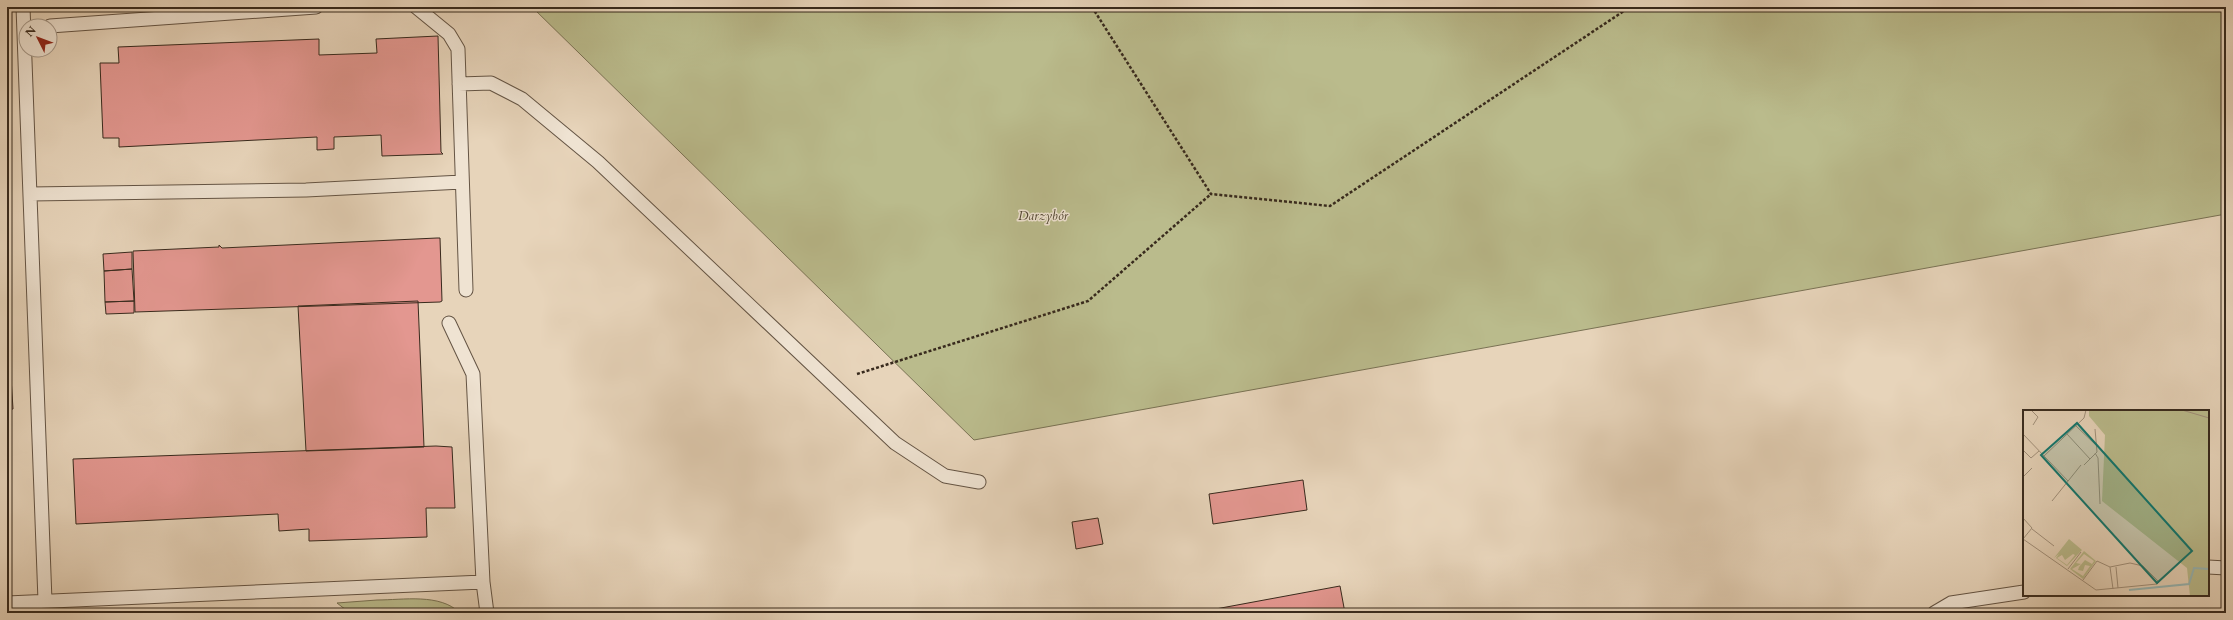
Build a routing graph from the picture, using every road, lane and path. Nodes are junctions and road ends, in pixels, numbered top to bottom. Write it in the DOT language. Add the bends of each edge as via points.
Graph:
graph roads {
  1 [pos="23,7"];
  2 [pos="316,7"];
  3 [pos="416,7"];
  4 [pos="1092,7"];
  5 [pos="1630,7"];
  6 [pos="24,18"];
  7 [pos="58,25"];
  8 [pos="26,58"];
  9 [pos="459,84"];
  10 [pos="462,182"];
  11 [pos="30,194"];
  12 [pos="1211,194"];
  13 [pos="466,290"];
  14 [pos="449,323"];
  15 [pos="831,382"];
  16 [pos="979,482"];
  17 [pos="2209,567"];
  18 [pos="2226,568"];
  19 [pos="484,582"];
  20 [pos="2023,592"];
  21 [pos="45,601"];
  22 [pos="7,603"];
  23 [pos="487,613"];
  24 [pos="1934,613"];
  1 -- 6 [label="lane"];
  2 -- 7 [label="lane"];
  3 -- 9 [label="lane" via="449,34 458,48"];
  4 -- 12 [label="path"];
  5 -- 12 [label="path" via="1330,206"];
  8 -- 11 [label="lane"];
  9 -- 10 [label="lane"];
  9 -- 15 [label="lane" via="491,82 522,100 598,162"];
  10 -- 11 [label="lane" via="306,190"];
  10 -- 13 [label="lane"];
  11 -- 21 [label="lane"];
  12 -- 15 [label="path" via="1088,301"];
  14 -- 19 [label="lane" via="474,374"];
  15 -- 16 [label="lane" via="895,443 945,476"];
  17 -- 18 [label="lane"];
  19 -- 21 [label="lane"];
  19 -- 23 [label="lane"];
  20 -- 24 [label="lane" via="1951,603"];
  21 -- 22 [label="lane"];
}
